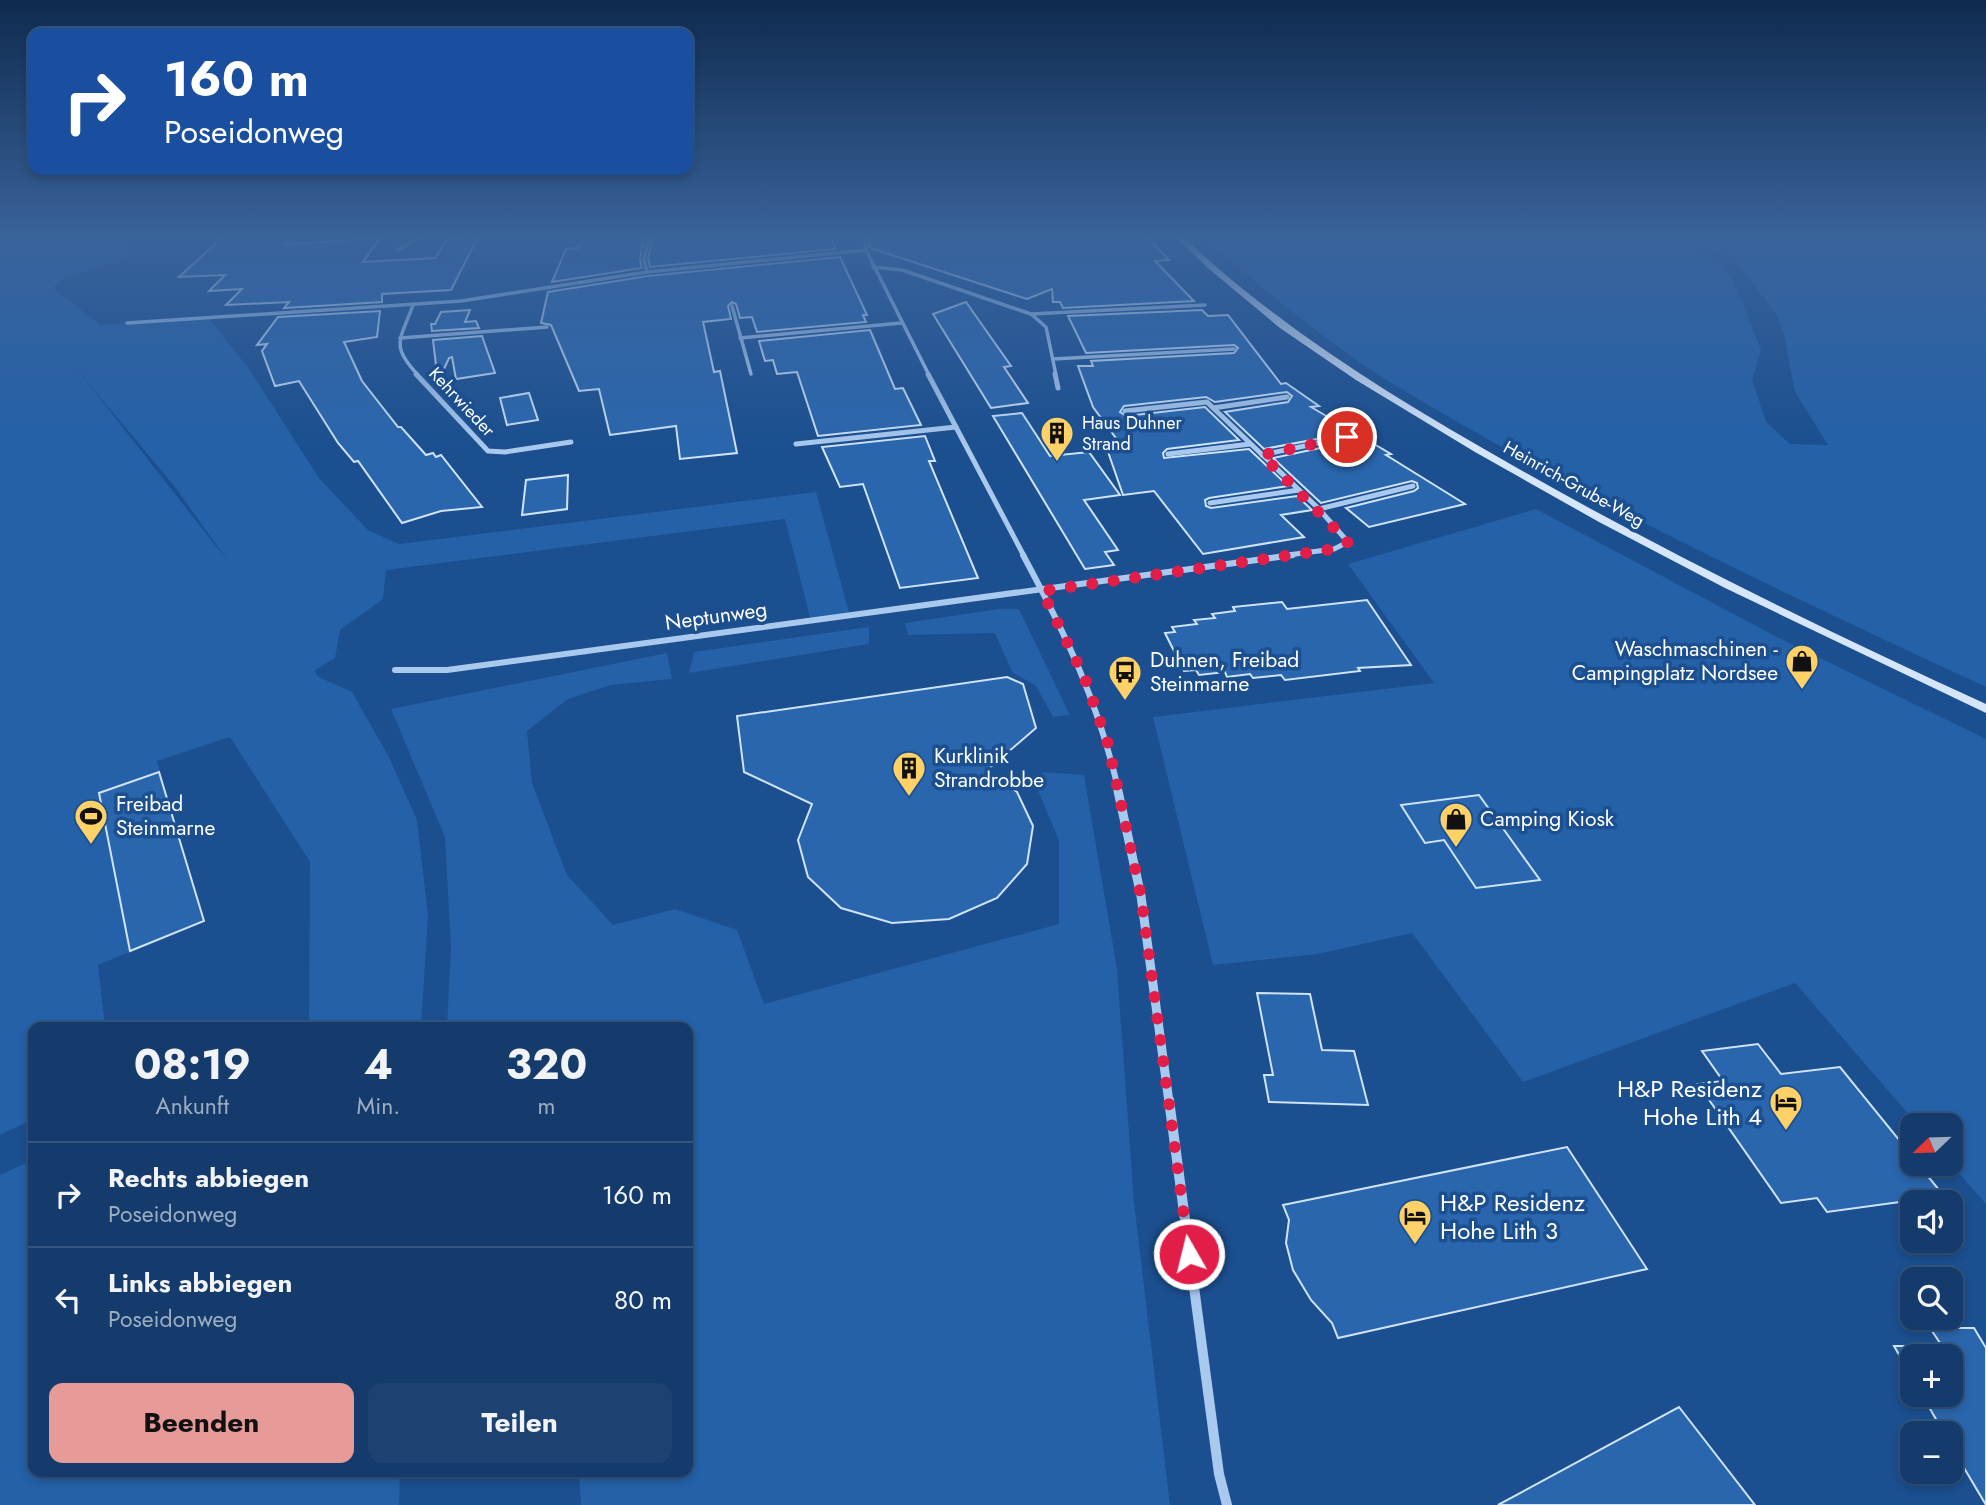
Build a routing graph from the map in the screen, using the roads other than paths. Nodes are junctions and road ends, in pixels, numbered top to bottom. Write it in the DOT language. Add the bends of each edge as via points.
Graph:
graph roads {
  1 [pos="379,306"];
  2 [pos="412,306"];
  3 [pos="732,306"];
  4 [pos="893,306"];
  5 [pos="1008,306"];
  6 [pos="1181,306"];
  7 [pos="1257,306"];
  8 [pos="1031,314"];
  9 [pos="127,323"];
  10 [pos="901,323"];
  11 [pos="547,327"];
  12 [pos="400,338"];
  13 [pos="740,338"];
  14 [pos="1234,349"];
  15 [pos="1053,359"];
  16 [pos="751,374"];
  17 [pos="1058,388"];
  18 [pos="1287,397"];
  19 [pos="1213,408"];
  20 [pos="1125,411"];
  21 [pos="956,427"];
  22 [pos="1347,437"];
  23 [pos="571,442"];
  24 [pos="796,444"];
  25 [pos="1250,444"];
  26 [pos="1168,454"];
  27 [pos="1262,455"];
  28 [pos="1413,486"];
  29 [pos="1299,490"];
  30 [pos="1210,503"];
  31 [pos="1319,509"];
  32 [pos="1042,591"];
  33 [pos="395,670"];
  34 [pos="1986,709"];
  35 [pos="1227,1505"];
  1 -- 9 [label="street"];
  2 -- 12 [label="street"];
  3 -- 13 [label="street"];
  4 -- 10 [label="street"];
  5 -- 8 [label="street"];
  6 -- 8 [label="street"];
  7 -- 34 [label="street, Heinrich-Grube-Weg" via="1458,439 1602,520 1788,617"];
  8 -- 15 [label="street" via="1046,327"];
  10 -- 13 [label="street"];
  10 -- 21 [label="street"];
  11 -- 12 [label="street, Kehrwieder"];
  12 -- 23 [label="street, Kehrwieder" via="401,357 488,451"];
  13 -- 16 [label="street"];
  14 -- 15 [label="street"];
  15 -- 17 [label="street"];
  18 -- 19 [label="street"];
  19 -- 20 [label="street" via="1207,402"];
  19 -- 25 [label="street"];
  21 -- 24 [label="street"];
  21 -- 32 [label="street"];
  22 -- 27 [label="street"];
  25 -- 26 [label="street"];
  25 -- 27 [label="street"];
  27 -- 29 [label="street"];
  28 -- 31 [label="street"];
  29 -- 30 [label="street"];
  29 -- 31 [label="street"];
  31 -- 32 [label="street, Neptunweg" via="1348,542 1334,549"];
  32 -- 33 [label="street, Neptunweg" via="447,670"];
  32 -- 35 [label="street" via="1069,641 1097,710 1141,896 1219,1474"];
}
